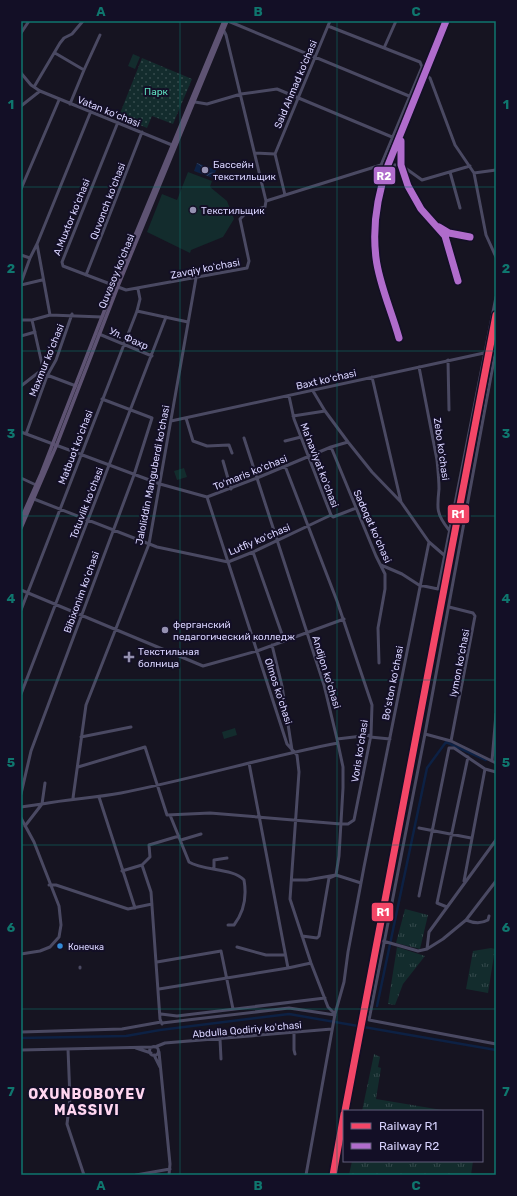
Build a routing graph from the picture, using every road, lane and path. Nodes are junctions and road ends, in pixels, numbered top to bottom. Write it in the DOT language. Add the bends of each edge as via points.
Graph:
graph roads {
  1 [pos="29,21"];
  2 [pos="83,21"];
  3 [pos="224,21"];
  4 [pos="227,21"];
  5 [pos="330,21"];
  6 [pos="396,21"];
  7 [pos="328,26"];
  8 [pos="222,29"];
  9 [pos="21,33"];
  10 [pos="100,35"];
  11 [pos="384,48"];
  12 [pos="55,53"];
  13 [pos="314,58"];
  14 [pos="84,70"];
  15 [pos="421,70"];
  16 [pos="21,73"];
  17 [pos="34,87"];
  18 [pos="40,91"];
  19 [pos="241,94"];
  20 [pos="409,96"];
  21 [pos="298,97"];
  22 [pos="59,100"];
  23 [pos="194,102"];
  24 [pos="70,104"];
  25 [pos="21,106"];
  26 [pos="91,111"];
  27 [pos="118,122"];
  28 [pos="142,132"];
  29 [pos="392,137"];
  30 [pos="172,145"];
  31 [pos="255,153"];
  32 [pos="275,154"];
  33 [pos="381,165"];
  34 [pos="470,166"];
  35 [pos="496,170"];
  36 [pos="450,172"];
  37 [pos="474,173"];
  38 [pos="21,190"];
  39 [pos="285,195"];
  40 [pos="266,201"];
  41 [pos="460,208"];
  42 [pos="37,244"];
  43 [pos="21,255"];
  44 [pos="496,257"];
  45 [pos="30,258"];
  46 [pos="86,275"];
  47 [pos="196,278"];
  48 [pos="42,280"];
  49 [pos="21,284"];
  50 [pos="116,286"];
  51 [pos="138,289"];
  52 [pos="496,297"];
  53 [pos="137,311"];
  54 [pos="72,314"];
  55 [pos="50,315"];
  56 [pos="102,317"];
  57 [pos="166,317"];
  58 [pos="21,320"];
  59 [pos="32,320"];
  60 [pos="188,322"];
  61 [pos="34,332"];
  62 [pos="99,334"];
  63 [pos="21,336"];
  64 [pos="123,344"];
  65 [pos="496,349"];
  66 [pos="484,353"];
  67 [pos="152,356"];
  68 [pos="448,360"];
  69 [pos="419,367"];
  70 [pos="44,372"];
  71 [pos="49,375"];
  72 [pos="372,377"];
  73 [pos="21,386"];
  74 [pos="76,387"];
  75 [pos="313,391"];
  76 [pos="289,396"];
  77 [pos="102,399"];
  78 [pos="131,410"];
  79 [pos="449,410"];
  80 [pos="325,411"];
  81 [pos="293,416"];
  82 [pos="186,418"];
  83 [pos="171,421"];
  84 [pos="21,432"];
  85 [pos="26,434"];
  86 [pos="301,437"];
  87 [pos="244,438"];
  88 [pos="285,441"];
  89 [pos="348,442"];
  90 [pos="55,444"];
  91 [pos="331,447"];
  92 [pos="232,453"];
  93 [pos="80,454"];
  94 [pos="309,457"];
  95 [pos="223,462"];
  96 [pos="109,465"];
  97 [pos="285,466"];
  98 [pos="134,475"];
  99 [pos="21,478"];
  100 [pos="258,478"];
  101 [pos="37,484"];
  102 [pos="160,484"];
  103 [pos="231,489"];
  104 [pos="207,497"];
  105 [pos="34,499"];
  106 [pos="401,502"];
  107 [pos="356,508"];
  108 [pos="59,509"];
  109 [pos="331,515"];
  110 [pos="21,519"];
  111 [pos="87,520"];
  112 [pos="308,526"];
  113 [pos="21,528"];
  114 [pos="113,530"];
  115 [pos="449,530"];
  116 [pos="277,541"];
  117 [pos="429,542"];
  118 [pos="149,544"];
  119 [pos="253,552"];
  120 [pos="444,554"];
  121 [pos="228,562"];
  122 [pos="381,565"];
  123 [pos="419,585"];
  124 [pos="21,590"];
  125 [pos="28,592"];
  126 [pos="56,604"];
  127 [pos="449,607"];
  128 [pos="21,610"];
  129 [pos="81,614"];
  130 [pos="344,620"];
  131 [pos="116,629"];
  132 [pos="306,632"];
  133 [pos="284,640"];
  134 [pos="272,645"];
  135 [pos="257,651"];
  136 [pos="379,663"];
  137 [pos="21,694"];
  138 [pos="496,714"];
  139 [pos="131,726"];
  140 [pos="425,734"];
  141 [pos="371,736"];
  142 [pos="81,737"];
  143 [pos="390,739"];
  144 [pos="337,741"];
  145 [pos="451,741"];
  146 [pos="292,752"];
  147 [pos="468,757"];
  148 [pos="492,761"];
  149 [pos="249,763"];
  150 [pos="496,763"];
  151 [pos="78,767"];
  152 [pos="485,769"];
  153 [pos="496,772"];
  154 [pos="45,783"];
  155 [pos="157,785"];
  156 [pos="21,794"];
  157 [pos="99,797"];
  158 [pos="73,798"];
  159 [pos="42,804"];
  160 [pos="21,807"];
  161 [pos="170,815"];
  162 [pos="259,816"];
  163 [pos="21,818"];
  164 [pos="297,819"];
  165 [pos="341,824"];
  166 [pos="25,826"];
  167 [pos="418,828"];
  168 [pos="432,830"];
  169 [pos="201,834"];
  170 [pos="451,834"];
  171 [pos="179,836"];
  172 [pos="471,838"];
  173 [pos="181,840"];
  174 [pos="496,840"];
  175 [pos="227,858"];
  176 [pos="142,865"];
  177 [pos="214,869"];
  178 [pos="122,871"];
  179 [pos="336,875"];
  180 [pos="292,880"];
  181 [pos="496,881"];
  182 [pos="464,882"];
  183 [pos="361,883"];
  184 [pos="50,885"];
  185 [pos="419,896"];
  186 [pos="152,904"];
  187 [pos="447,907"];
  188 [pos="135,908"];
  189 [pos="490,916"];
  190 [pos="466,920"];
  191 [pos="228,925"];
  192 [pos="302,936"];
  193 [pos="384,941"];
  194 [pos="237,947"];
  195 [pos="427,948"];
  196 [pos="21,954"];
  197 [pos="285,955"];
  198 [pos="157,962"];
  199 [pos="311,963"];
  200 [pos="288,968"];
  201 [pos="227,978"];
  202 [pos="159,989"];
  203 [pos="325,998"];
  204 [pos="233,1009"];
  205 [pos="161,1014"];
  206 [pos="335,1016"];
  207 [pos="162,1023"];
  208 [pos="333,1027"];
  209 [pos="21,1032"];
  210 [pos="294,1033"];
  211 [pos="220,1039"];
  212 [pos="162,1044"];
  213 [pos="496,1044"];
  214 [pos="132,1047"];
  215 [pos="154,1047"];
  216 [pos="68,1049"];
  217 [pos="21,1050"];
  218 [pos="159,1051"];
  219 [pos="152,1054"];
  220 [pos="296,1054"];
  221 [pos="221,1059"];
  222 [pos="160,1069"];
  223 [pos="170,1169"];
  224 [pos="84,1175"];
  225 [pos="136,1175"];
  226 [pos="170,1175"];
  227 [pos="306,1175"];
  1 -- 9 [label="street"];
  2 -- 12 [label="street" via="72,34 64,38"];
  3 -- 8 [label="main road, Quvasoy koʻchasi"];
  4 -- 8 [label="main road, Quvasoy koʻchasi"];
  4 -- 13 [label="street"];
  5 -- 7 [label="street, Said Ahmad ko'chasi"];
  6 -- 11 [label="street"];
  7 -- 11 [label="street"];
  7 -- 13 [label="street, Said Ahmad ko'chasi"];
  8 -- 19 [label="street"];
  8 -- 23 [label="main road, Quvasoy koʻchasi"];
  8 -- 30 [label="main road, Quvasoy koʻchasi"];
  10 -- 14 [label="street"];
  11 -- 15 [label="street" via="421,63"];
  12 -- 14 [label="street"];
  12 -- 17 [label="street"];
  13 -- 20 [label="street"];
  13 -- 21 [label="street, Said Ahmad ko'chasi"];
  14 -- 24 [label="street"];
  15 -- 20 [label="street"];
  15 -- 34 [label="street" via="430,78 455,145"];
  16 -- 17 [label="street, Vatan koʻchasi"];
  17 -- 18 [label="street, Vatan koʻchasi"];
  18 -- 22 [label="street, Vatan koʻchasi"];
  18 -- 25 [label="street"];
  19 -- 21 [label="street" via="277,89"];
  19 -- 23 [label="street" via="207,104"];
  19 -- 31 [label="street"];
  20 -- 29 [label="street"];
  21 -- 29 [label="street"];
  21 -- 32 [label="street, Said Ahmad ko'chasi"];
  22 -- 24 [label="street, Vatan koʻchasi"];
  22 -- 38 [label="street"];
  23 -- 50 [label="main road, Quvasoy koʻchasi"];
  24 -- 26 [label="street, Vatan koʻchasi"];
  26 -- 27 [label="street, Vatan koʻchasi"];
  26 -- 42 [label="street"];
  27 -- 28 [label="street, Vatan koʻchasi"];
  27 -- 46 [label="street, A.Muxtor koʻchasi" via="62,262 64,267"];
  28 -- 30 [label="street, Vatan koʻchasi"];
  28 -- 46 [label="street, Quvonch koʻchasi"];
  29 -- 33 [label="street"];
  30 -- 50 [label="main road, Quvasoy koʻchasi"];
  31 -- 32 [label="street"];
  31 -- 40 [label="street"];
  32 -- 39 [label="street"];
  33 -- 36 [label="street" via="401,165 422,180"];
  33 -- 39 [label="street"];
  34 -- 36 [label="street"];
  34 -- 37 [label="street"];
  35 -- 37 [label="street"];
  36 -- 41 [label="street"];
  37 -- 44 [label="street" via="486,235"];
  39 -- 40 [label="street"];
  40 -- 47 [label="street, Zavqiy koʻchasi" via="265,207 247,212 240,219 249,261 247,268"];
  42 -- 45 [label="street"];
  42 -- 48 [label="street"];
  43 -- 45 [label="street"];
  45 -- 49 [label="street"];
  46 -- 50 [label="street, A.Muxtor koʻchasi"];
  47 -- 51 [label="street, Zavqiy koʻchasi"];
  47 -- 60 [label="street, Jaloliddin Manguberdi ko'chasi"];
  48 -- 49 [label="street"];
  48 -- 55 [label="street"];
  50 -- 51 [label="street, Zavqiy koʻchasi" via="126,290"];
  50 -- 56 [label="main road, Quvasoy koʻchasi"];
  50 -- 62 [label="main road, Quvasoy koʻchasi"];
  51 -- 53 [label="street, Matbuot koʻchasi" via="140,299"];
  52 -- 66 [label="street"];
  53 -- 57 [label="street"];
  53 -- 64 [label="street, Matbuot koʻchasi"];
  54 -- 55 [label="street"];
  54 -- 56 [label="street"];
  54 -- 71 [label="street, Maxmur koʻchasi"];
  55 -- 59 [label="street"];
  56 -- 74 [label="main road, Quvasoy koʻchasi"];
  57 -- 60 [label="street"];
  57 -- 67 [label="street, Totuvlik koʻchasi"];
  58 -- 59 [label="street"];
  59 -- 61 [label="street"];
  60 -- 83 [label="street, Jaloliddin Manguberdi ko'chasi"];
  61 -- 63 [label="street"];
  61 -- 70 [label="street"];
  62 -- 64 [label="street, Ул. Фахр"];
  62 -- 90 [label="main road, Quvasoy koʻchasi"];
  64 -- 67 [label="street, Ул. Фахр"];
  64 -- 77 [label="street, Matbuot koʻchasi"];
  65 -- 127 [label="street"];
  66 -- 68 [label="street, Baxt koʻchasi"];
  66 -- 115 [label="street" via="477,399"];
  67 -- 78 [label="street, Totuvlik koʻchasi"];
  68 -- 69 [label="street, Baxt koʻchasi"];
  68 -- 79 [label="street"];
  69 -- 72 [label="street, Baxt koʻchasi"];
  69 -- 115 [label="street, Zebo koʻchasi" via="437,460 437,510"];
  70 -- 71 [label="street"];
  70 -- 73 [label="street" via="36,374"];
  71 -- 74 [label="street"];
  71 -- 85 [label="street, Maxmur koʻchasi"];
  72 -- 75 [label="street, Baxt koʻchasi"];
  72 -- 106 [label="street"];
  74 -- 90 [label="main road, Quvasoy koʻchasi"];
  75 -- 76 [label="street, Baxt koʻchasi"];
  75 -- 80 [label="street"];
  76 -- 81 [label="street, Maʻnaviyat koʻchasi"];
  76 -- 82 [label="street, Baxt koʻchasi"];
  77 -- 78 [label="street"];
  77 -- 93 [label="street, Matbuot koʻchasi"];
  78 -- 96 [label="street, Totuvlik koʻchasi"];
  78 -- 98 [label="street, Bibixonim koʻchasi" via="152,418"];
  80 -- 81 [label="street"];
  80 -- 89 [label="street"];
  81 -- 86 [label="street, Maʻnaviyat koʻchasi"];
  82 -- 83 [label="street, Baxt koʻchasi"];
  82 -- 92 [label="street" via="193,441 207,446 229,445"];
  83 -- 102 [label="street, Jaloliddin Manguberdi ko'chasi"];
  84 -- 85 [label="street, Toʻmaris koʻchasi"];
  85 -- 90 [label="street, Toʻmaris koʻchasi"];
  86 -- 88 [label="street"];
  86 -- 94 [label="street, Maʻnaviyat koʻchasi"];
  87 -- 100 [label="street, Andijon koʻchasi"];
  89 -- 91 [label="street, Toʻmaris koʻchasi"];
  89 -- 106 [label="street"];
  90 -- 93 [label="street, Toʻmaris koʻchasi"];
  90 -- 101 [label="main road, Quvasoy koʻchasi"];
  90 -- 105 [label="main road, Quvasoy koʻchasi"];
  91 -- 94 [label="street, Toʻmaris koʻchasi"];
  91 -- 107 [label="street, Sadoqat koʻchasi"];
  93 -- 96 [label="street, Toʻmaris koʻchasi"];
  93 -- 108 [label="street, Matbuot koʻchasi"];
  94 -- 97 [label="street, Toʻmaris koʻchasi"];
  94 -- 109 [label="street, Maʻnaviyat koʻchasi"];
  95 -- 103 [label="street"];
  96 -- 98 [label="street, Toʻmaris koʻchasi"];
  96 -- 111 [label="street, Totuvlik koʻchasi"];
  97 -- 100 [label="street, Toʻmaris koʻchasi"];
  97 -- 112 [label="street, Voris koʻchasi"];
  98 -- 102 [label="street, Toʻmaris koʻchasi"];
  98 -- 114 [label="street, Bibixonim koʻchasi"];
  99 -- 101 [label="street"];
  100 -- 103 [label="street, Toʻmaris koʻchasi"];
  100 -- 116 [label="street, Andijon koʻchasi"];
  101 -- 110 [label="main road, Quvasoy koʻchasi"];
  102 -- 104 [label="street, Toʻmaris koʻchasi"];
  102 -- 118 [label="street, Jaloliddin Manguberdi ko'chasi"];
  103 -- 104 [label="street, Toʻmaris koʻchasi"];
  104 -- 121 [label="street, Olmos koʻchasi"];
  105 -- 108 [label="street, Lutfiy koʻchasi"];
  105 -- 113 [label="main road, Quvasoy koʻchasi"];
  106 -- 117 [label="street"];
  107 -- 109 [label="street" via="333,517"];
  107 -- 122 [label="street, Sadoqat koʻchasi"];
  108 -- 111 [label="street, Lutfiy koʻchasi"];
  108 -- 125 [label="street, Matbuot koʻchasi"];
  109 -- 112 [label="street, Maʻnaviyat koʻchasi"];
  111 -- 114 [label="street, Lutfiy koʻchasi"];
  111 -- 126 [label="street, Totuvlik koʻchasi"];
  112 -- 116 [label="street, Lutfiy koʻchasi"];
  112 -- 130 [label="street, Voris koʻchasi"];
  114 -- 118 [label="street, Lutfiy koʻchasi"];
  114 -- 129 [label="street, Bibixonim koʻchasi"];
  115 -- 120 [label="street"];
  116 -- 119 [label="street, Lutfiy koʻchasi"];
  116 -- 132 [label="street, Andijon koʻchasi"];
  117 -- 120 [label="street"];
  117 -- 123 [label="street, Boʻston koʻchasi"];
  118 -- 121 [label="street, Lutfiy koʻchasi" via="169,551"];
  118 -- 131 [label="street, Jaloliddin Manguberdi ko'chasi"];
  119 -- 121 [label="street, Lutfiy koʻchasi"];
  119 -- 133 [label="street"];
  120 -- 123 [label="street" via="438,589"];
  121 -- 135 [label="street, Olmos koʻchasi"];
  122 -- 123 [label="street"];
  122 -- 136 [label="street, Sadoqat koʻchasi" via="385,574 385,589 378,628"];
  123 -- 143 [label="street, Boʻston koʻchasi"];
  124 -- 125 [label="street"];
  125 -- 126 [label="street"];
  125 -- 128 [label="street, Matbuot koʻchasi"];
  126 -- 129 [label="street"];
  126 -- 137 [label="street, Totuvlik koʻchasi"];
  127 -- 140 [label="street"];
  127 -- 145 [label="street, Iymon koʻchasi" via="473,613 475,616"];
  129 -- 131 [label="street"];
  129 -- 156 [label="street, Bibixonim koʻchasi" via="31,750"];
  130 -- 132 [label="street"];
  130 -- 141 [label="street, Voris koʻchasi" via="372,705"];
  131 -- 135 [label="street" via="202,666"];
  131 -- 142 [label="street, Jaloliddin Manguberdi ko'chasi" via="86,705"];
  132 -- 133 [label="street"];
  132 -- 144 [label="street, Andijon koʻchasi" via="324,685"];
  133 -- 134 [label="street"];
  134 -- 135 [label="street"];
  134 -- 146 [label="street" via="282,686"];
  135 -- 146 [label="street, Olmos koʻchasi" via="287,744"];
  138 -- 148 [label="street"];
  139 -- 142 [label="street"];
  140 -- 145 [label="street"];
  140 -- 193 [label="street"];
  141 -- 143 [label="street"];
  141 -- 144 [label="street"];
  141 -- 165 [label="street, Voris koʻchasi" via="354,820 348,824"];
  142 -- 151 [label="street, Jaloliddin Manguberdi ko'chasi"];
  143 -- 183 [label="street, Boʻston koʻchasi"];
  144 -- 146 [label="street"];
  144 -- 165 [label="street, Andijon koʻchasi" via="342,767"];
  145 -- 148 [label="street"];
  146 -- 149 [label="street"];
  146 -- 164 [label="street" via="297,755 299,772"];
  147 -- 152 [label="street"];
  147 -- 168 [label="street" via="451,747 449,749"];
  147 -- 170 [label="street"];
  148 -- 150 [label="street"];
  149 -- 155 [label="street"];
  149 -- 162 [label="street"];
  151 -- 155 [label="street" via="145,747"];
  151 -- 158 [label="street, Jaloliddin Manguberdi ko'chasi"];
  152 -- 153 [label="street"];
  152 -- 172 [label="street"];
  154 -- 159 [label="street"];
  155 -- 157 [label="street"];
  155 -- 161 [label="street" via="165,814"];
  157 -- 158 [label="street"];
  157 -- 178 [label="street"];
  158 -- 159 [label="street"];
  159 -- 160 [label="street"];
  159 -- 166 [label="street"];
  161 -- 162 [label="street" via="210,813"];
  161 -- 171 [label="street"];
  162 -- 164 [label="street"];
  162 -- 197 [label="street"];
  163 -- 166 [label="street"];
  164 -- 165 [label="street"];
  164 -- 180 [label="street"];
  165 -- 179 [label="street, Andijon koʻchasi"];
  166 -- 184 [label="street" via="34,842"];
  167 -- 168 [label="street"];
  168 -- 170 [label="street"];
  168 -- 185 [label="street"];
  169 -- 173 [label="street"];
  170 -- 172 [label="street"];
  170 -- 187 [label="street" via="437,903"];
  171 -- 173 [label="street"];
  171 -- 176 [label="street" via="149,845 150,857"];
  172 -- 182 [label="street"];
  173 -- 177 [label="street" via="189,862"];
  174 -- 182 [label="street"];
  175 -- 177 [label="street" via="214,860"];
  176 -- 178 [label="street"];
  176 -- 186 [label="street" via="151,892"];
  177 -- 191 [label="street" via="244,880 243,911 234,925"];
  178 -- 188 [label="street"];
  179 -- 180 [label="street"];
  179 -- 183 [label="street"];
  179 -- 192 [label="street" via="329,878 318,937"];
  180 -- 192 [label="street" via="290,899"];
  181 -- 190 [label="street"];
  182 -- 187 [label="street"];
  183 -- 206 [label="street, Boʻston koʻchasi" via="344,982"];
  184 -- 188 [label="street" via="128,909"];
  184 -- 196 [label="street" via="60,909 59,938 46,949"];
  186 -- 188 [label="street"];
  186 -- 198 [label="street"];
  187 -- 195 [label="street" via="428,934"];
  189 -- 190 [label="street" via="488,920 481,922 473,923"];
  190 -- 195 [label="street" via="443,939"];
  192 -- 199 [label="street"];
  193 -- 195 [label="street" via="418,951"];
  193 -- 213 [label="street" via="369,1020"];
  194 -- 197 [label="street" via="266,955"];
  197 -- 200 [label="street"];
  198 -- 201 [label="street" via="222,951"];
  198 -- 202 [label="street"];
  199 -- 200 [label="street"];
  199 -- 203 [label="street"];
  200 -- 201 [label="street"];
  201 -- 202 [label="street"];
  201 -- 204 [label="street"];
  202 -- 205 [label="street"];
  203 -- 204 [label="street"];
  203 -- 206 [label="street"];
  204 -- 205 [label="street" via="177,1016"];
  205 -- 207 [label="street"];
  206 -- 207 [label="street" via="290,1008"];
  206 -- 208 [label="street, Boʻston koʻchasi"];
  207 -- 209 [label="street" via="116,1030"];
  208 -- 210 [label="street, Abdulla Qodiriy koʻchasi"];
  208 -- 227 [label="street, Boʻston koʻchasi"];
  210 -- 211 [label="street, Abdulla Qodiriy koʻchasi"];
  210 -- 220 [label="street"];
  211 -- 212 [label="street, Abdulla Qodiriy koʻchasi"];
  211 -- 221 [label="street"];
  212 -- 215 [label="street, Abdulla Qodiriy koʻchasi"];
  212 -- 218 [label="street"];
  214 -- 215 [label="street, Abdulla Qodiriy koʻchasi"];
  214 -- 216 [label="street, Abdulla Qodiriy koʻchasi"];
  214 -- 219 [label="street, Abdulla Qodiriy koʻchasi"];
  215 -- 218 [label="street"];
  215 -- 219 [label="street" via="150,1050"];
  216 -- 217 [label="street, Abdulla Qodiriy koʻchasi"];
  216 -- 224 [label="street" via="70,1112 67,1124"];
  218 -- 219 [label="street"];
  218 -- 222 [label="street"];
  219 -- 222 [label="street"];
  222 -- 223 [label="street"];
  223 -- 225 [label="street"];
  223 -- 226 [label="street"];
}
